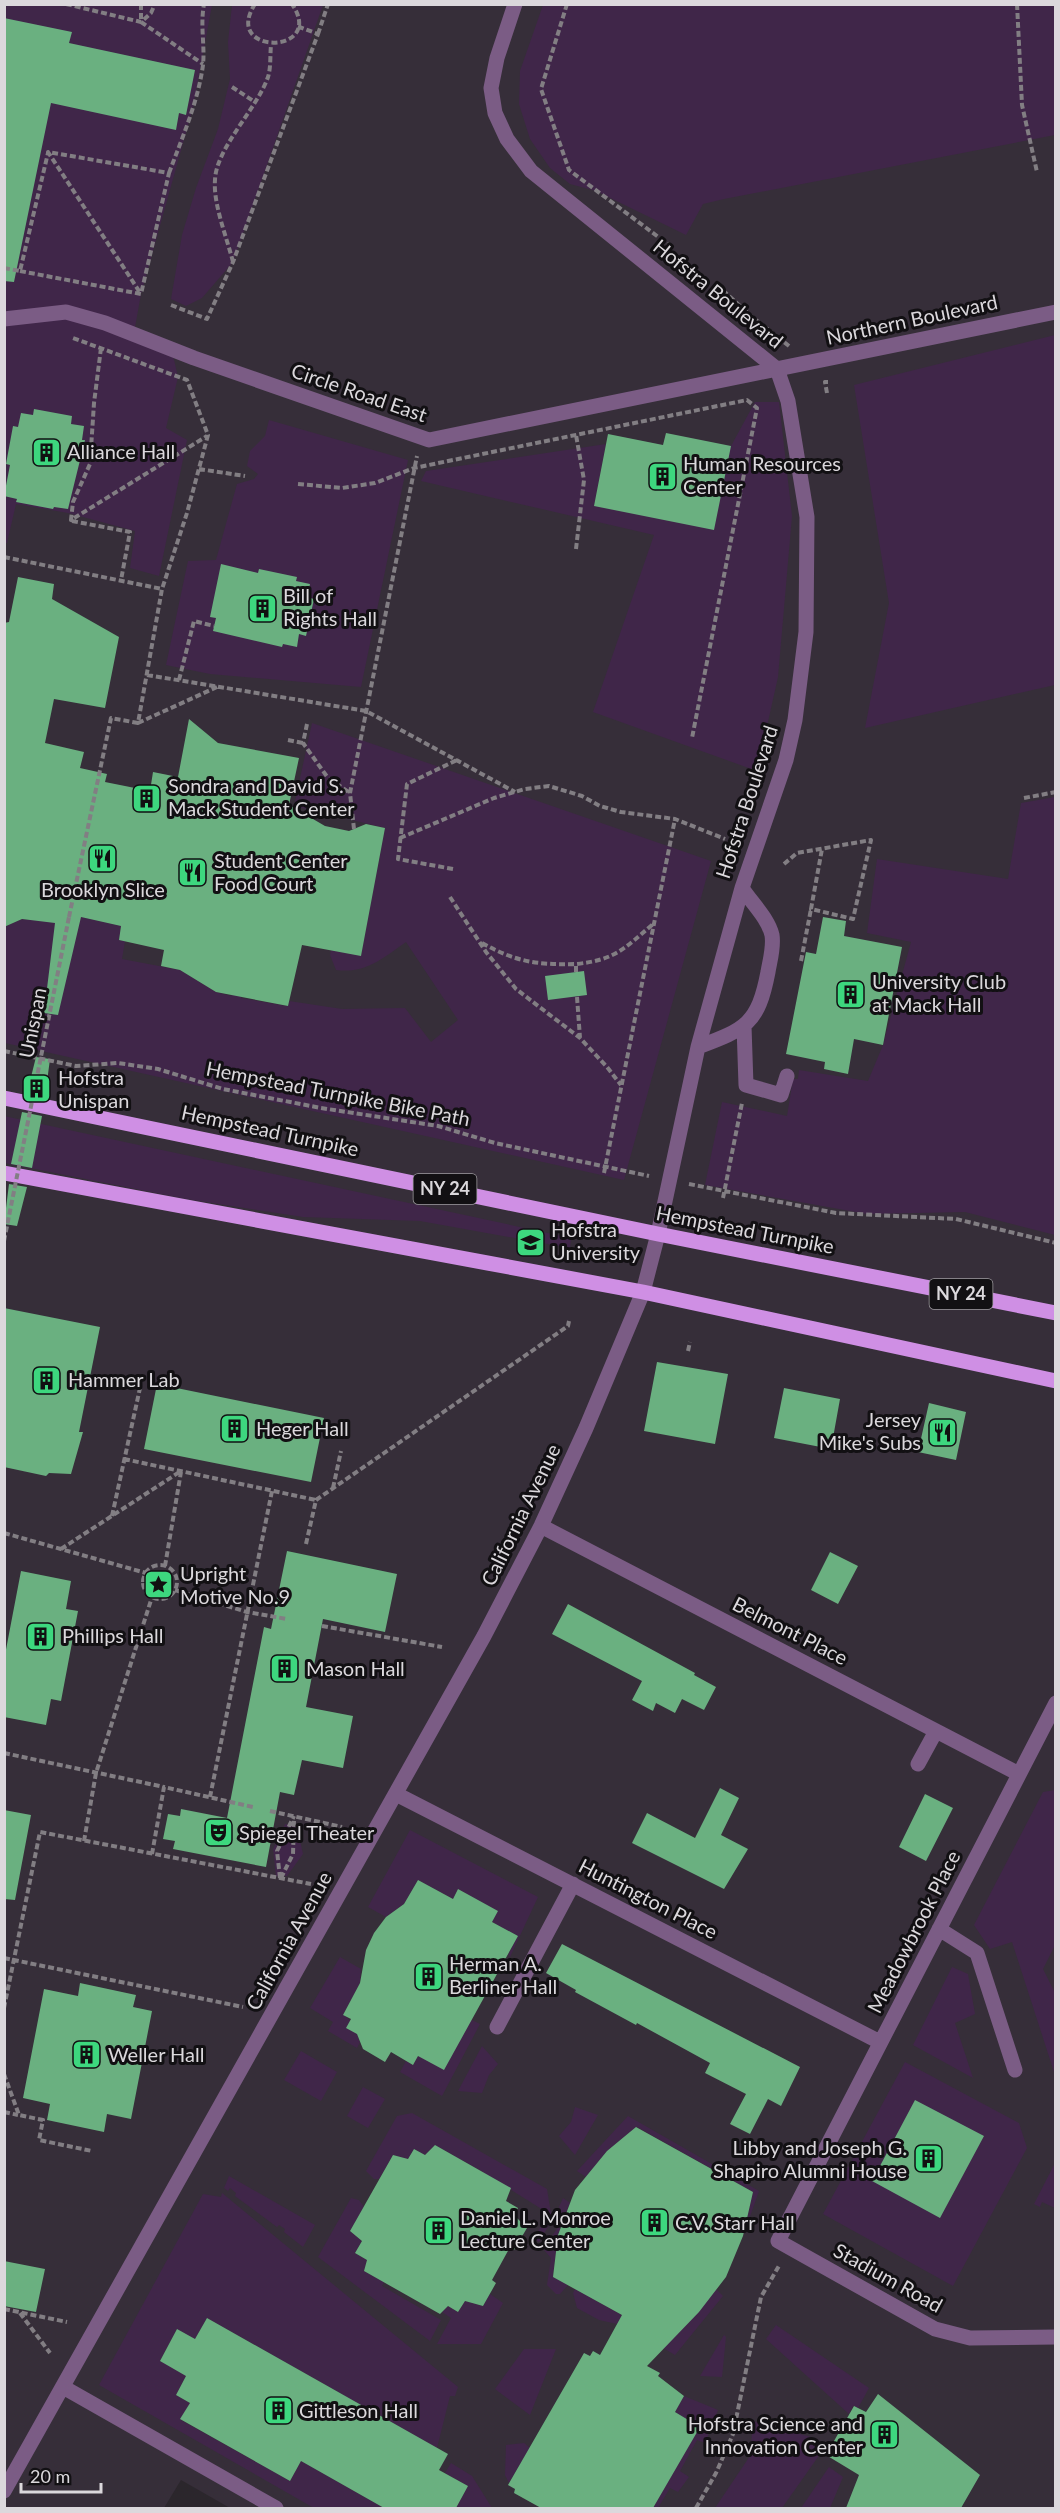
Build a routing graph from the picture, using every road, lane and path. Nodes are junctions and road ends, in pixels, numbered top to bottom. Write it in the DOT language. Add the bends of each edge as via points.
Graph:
graph roads {
  1 [pos="66,4"];
  2 [pos="141,4"];
  3 [pos="155,4"];
  4 [pos="204,4"];
  5 [pos="255,4"];
  6 [pos="292,4"];
  7 [pos="328,4"];
  8 [pos="516,4"];
  9 [pos="567,4"];
  10 [pos="1017,4"];
  11 [pos="141,22"];
  12 [pos="297,26"];
  13 [pos="318,34"];
  14 [pos="271,45"];
  15 [pos="203,64"];
  16 [pos="232,87"];
  17 [pos="255,102"];
  18 [pos="48,152"];
  19 [pos="1037,172"];
  20 [pos="169,173"];
  21 [pos="669,245"];
  22 [pos="233,262"];
  23 [pos="4,268"];
  24 [pos="21,271"];
  25 [pos="716,284"];
  26 [pos="141,294"];
  27 [pos="171,305"];
  28 [pos="1056,312"];
  29 [pos="4,319"];
  30 [pos="68,336"];
  31 [pos="799,345"];
  32 [pos="101,348"];
  33 [pos="777,369"];
  34 [pos="208,435"];
  35 [pos="576,435"];
  36 [pos="420,438"];
  37 [pos="414,468"];
  38 [pos="199,469"];
  39 [pos="245,476"];
  40 [pos="297,484"];
  41 [pos="71,520"];
  42 [pos="576,549"];
  43 [pos="4,557"];
  44 [pos="121,580"];
  45 [pos="162,589"];
  46 [pos="214,626"];
  47 [pos="147,675"];
  48 [pos="179,680"];
  49 [pos="218,686"];
  50 [pos="366,711"];
  51 [pos="138,723"];
  52 [pos="307,724"];
  53 [pos="692,738"];
  54 [pos="288,740"];
  55 [pos="303,743"];
  56 [pos="459,759"];
  57 [pos="515,792"];
  58 [pos="1056,792"];
  59 [pos="350,793"];
  60 [pos="1024,798"];
  61 [pos="675,819"];
  62 [pos="354,829"];
  63 [pos="400,838"];
  64 [pos="725,838"];
  65 [pos="822,849"];
  66 [pos="784,864"];
  67 [pos="453,869"];
  68 [pos="742,888"];
  69 [pos="450,897"];
  70 [pos="811,909"];
  71 [pos="654,922"];
  72 [pos="480,942"];
  73 [pos="801,961"];
  74 [pos="576,964"];
  75 [pos="576,972"];
  76 [pos="577,997"];
  77 [pos="744,1026"];
  78 [pos="580,1038"];
  79 [pos="698,1047"];
  80 [pos="4,1051"];
  81 [pos="787,1076"];
  82 [pos="621,1085"];
  83 [pos="746,1085"];
  84 [pos="4,1098"];
  85 [pos="606,1167"];
  86 [pos="631,1172"];
  87 [pos="4,1173"];
  88 [pos="604,1173"];
  89 [pos="702,1187"];
  90 [pos="725,1192"];
  91 [pos="723,1198"];
  92 [pos="658,1234"];
  93 [pos="4,1241"];
  94 [pos="1056,1243"];
  95 [pos="643,1292"];
  96 [pos="1056,1313"];
  97 [pos="569,1321"];
  98 [pos="690,1342"];
  99 [pos="688,1352"];
  100 [pos="1056,1380"];
  101 [pos="140,1388"];
  102 [pos="341,1451"];
  103 [pos="124,1459"];
  104 [pos="182,1471"];
  105 [pos="333,1488"];
  106 [pos="272,1491"];
  107 [pos="316,1500"];
  108 [pos="112,1516"];
  109 [pos="541,1526"];
  110 [pos="5,1534"];
  111 [pos="306,1544"];
  112 [pos="60,1549"];
  113 [pos="165,1566"];
  114 [pos="146,1573"];
  115 [pos="175,1590"];
  116 [pos="152,1597"];
  117 [pos="247,1612"];
  118 [pos="287,1619"];
  119 [pos="322,1626"];
  120 [pos="442,1647"];
  121 [pos="1056,1703"];
  122 [pos="936,1731"];
  123 [pos="4,1753"];
  124 [pos="918,1764"];
  125 [pos="96,1773"];
  126 [pos="1019,1774"];
  127 [pos="164,1787"];
  128 [pos="396,1794"];
  129 [pos="210,1797"];
  130 [pos="253,1807"];
  131 [pos="270,1810"];
  132 [pos="294,1816"];
  133 [pos="342,1827"];
  134 [pos="84,1841"];
  135 [pos="152,1854"];
  136 [pos="280,1878"];
  137 [pos="311,1884"];
  138 [pos="573,1884"];
  139 [pos="939,1929"];
  140 [pos="4,1958"];
  141 [pos="15,1960"];
  142 [pos="243,2007"];
  143 [pos="4,2008"];
  144 [pos="497,2027"];
  145 [pos="880,2042"];
  146 [pos="1015,2070"];
  147 [pos="4,2074"];
  148 [pos="4,2112"];
  149 [pos="19,2115"];
  150 [pos="92,2151"];
  151 [pos="784,2244"];
  152 [pos="4,2309"];
  153 [pos="19,2312"];
  154 [pos="68,2322"];
  155 [pos="1056,2337"];
  156 [pos="50,2353"];
  157 [pos="63,2387"];
  158 [pos="4,2492"];
  159 [pos="276,2508"];
  160 [pos="696,2508"];
  1 -- 11 [label="path"];
  2 -- 11 [label="path"];
  3 -- 11 [label="path"];
  4 -- 15 [label="path"];
  5 -- 14 [label="path" via="249,25 257,38"];
  6 -- 12 [label="path"];
  7 -- 13 [label="path"];
  8 -- 33 [label="street, Hofstra Boulevard" via="491,88 495,113 507,139 531,171"];
  9 -- 21 [label="path" via="541,88 569,170"];
  10 -- 19 [label="path" via="1023,105"];
  11 -- 15 [label="path"];
  12 -- 13 [label="path"];
  12 -- 14 [label="path" via="290,39"];
  13 -- 22 [label="path"];
  14 -- 17 [label="path" via="269,76"];
  15 -- 20 [label="path" via="193,107"];
  16 -- 17 [label="path"];
  17 -- 22 [label="path" via="225,150 214,178"];
  18 -- 20 [label="path"];
  18 -- 24 [label="path"];
  18 -- 26 [label="path"];
  20 -- 26 [label="path"];
  22 -- 27 [label="path" via="207,319"];
  23 -- 24 [label="path"];
  24 -- 26 [label="path"];
  25 -- 31 [label="path" via="790,347"];
  28 -- 33 [label="street, Northern Boulevard"];
  29 -- 36 [label="street, Circle Road East" via="66,312 105,323"];
  30 -- 32 [label="path"];
  32 -- 34 [label="path" via="187,380"];
  32 -- 41 [label="path" via="90,464 73,502"];
  33 -- 36 [label="street, Circle Road East" via="429,440"];
  33 -- 68 [label="street, Hofstra Boulevard" via="788,401 807,517 806,632 786,760"];
  34 -- 38 [label="path"];
  34 -- 41 [label="path"];
  35 -- 37 [label="path"];
  35 -- 42 [label="path" via="584,480"];
  35 -- 53 [label="path" via="747,400 757,408"];
  36 -- 37 [label="path"];
  37 -- 40 [label="path" via="375,483 342,488"];
  37 -- 50 [label="path"];
  38 -- 39 [label="path"];
  38 -- 45 [label="path"];
  41 -- 44 [label="path" via="130,532"];
  43 -- 44 [label="path"];
  44 -- 45 [label="path"];
  45 -- 47 [label="path"];
  46 -- 48 [label="path" via="194,621"];
  47 -- 48 [label="path"];
  47 -- 51 [label="path"];
  48 -- 49 [label="path"];
  49 -- 50 [label="path"];
  49 -- 51 [label="path"];
  50 -- 56 [label="path"];
  50 -- 59 [label="path"];
  51 -- 93 [label="path, Unispan, bridge" via="111,718"];
  52 -- 55 [label="path"];
  54 -- 55 [label="path"];
  55 -- 59 [label="path" via="328,778"];
  56 -- 57 [label="path"];
  56 -- 63 [label="path" via="407,784"];
  57 -- 61 [label="path" via="549,786 621,812"];
  57 -- 63 [label="path"];
  58 -- 60 [label="path"];
  59 -- 62 [label="path"];
  61 -- 64 [label="path"];
  61 -- 71 [label="path"];
  63 -- 67 [label="path" via="398,860"];
  65 -- 66 [label="path" via="797,853"];
  65 -- 70 [label="path"];
  65 -- 70 [label="path" via="871,840 853,919"];
  68 -- 77 [label="street" via="771,934 772,950 762,1000"];
  68 -- 79 [label="street, Hofstra Boulevard"];
  69 -- 72 [label="path"];
  70 -- 73 [label="path"];
  71 -- 74 [label="path" via="618,954"];
  71 -- 82 [label="path"];
  72 -- 74 [label="path" via="526,962"];
  72 -- 78 [label="path" via="516,989"];
  74 -- 75 [label="path"];
  76 -- 78 [label="path"];
  77 -- 79 [label="street"];
  77 -- 83 [label="street"];
  78 -- 82 [label="path"];
  79 -- 92 [label="street, Hofstra Boulevard"];
  80 -- 85 [label="path, Hempstead Turnpike Bike Path" via="76,1066 118,1063 158,1069 223,1089 438,1126 495,1143"];
  81 -- 83 [label="street" via="781,1095"];
  82 -- 85 [label="path"];
  83 -- 90 [label="path"];
  84 -- 92 [label="main road, Hempstead Turnpike / NY 24"];
  85 -- 86 [label="path, Hempstead Turnpike Bike Path"];
  85 -- 88 [label="path"];
  87 -- 95 [label="main road"];
  89 -- 90 [label="path"];
  90 -- 91 [label="path"];
  90 -- 94 [label="path" via="836,1213 956,1219"];
  92 -- 95 [label="street, California Avenue"];
  92 -- 96 [label="main road, Hempstead Turnpike / NY 24"];
  95 -- 100 [label="main road"];
  95 -- 109 [label="street, California Avenue"];
  97 -- 105 [label="path" via="568,1326"];
  98 -- 99 [label="path"];
  101 -- 103 [label="path"];
  102 -- 105 [label="path"];
  103 -- 104 [label="path"];
  103 -- 108 [label="path"];
  104 -- 106 [label="path"];
  104 -- 108 [label="path"];
  104 -- 113 [label="path"];
  105 -- 107 [label="path"];
  106 -- 107 [label="path"];
  106 -- 117 [label="path"];
  107 -- 111 [label="path"];
  108 -- 112 [label="path"];
  109 -- 122 [label="street, Belmont Place"];
  109 -- 128 [label="street, California Avenue"];
  110 -- 112 [label="path"];
  112 -- 114 [label="path"];
  113 -- 114 [label="path"];
  113 -- 115 [label="path" via="176,1579"];
  114 -- 116 [label="path" via="143,1583"];
  115 -- 116 [label="path" via="162,1599"];
  115 -- 117 [label="path"];
  116 -- 125 [label="path"];
  117 -- 118 [label="path"];
  117 -- 129 [label="path"];
  119 -- 120 [label="path"];
  121 -- 126 [label="street, Meadowbrook Place"];
  122 -- 124 [label="street"];
  122 -- 126 [label="street, Belmont Place"];
  123 -- 125 [label="path"];
  125 -- 127 [label="path"];
  125 -- 134 [label="path"];
  126 -- 139 [label="street, Meadowbrook Place"];
  127 -- 129 [label="path"];
  127 -- 135 [label="path"];
  128 -- 138 [label="street, Huntington Place"];
  128 -- 157 [label="street, California Avenue"];
  129 -- 130 [label="path"];
  131 -- 132 [label="path"];
  132 -- 133 [label="path"];
  132 -- 136 [label="path" via="293,1854"];
  132 -- 136 [label="path" via="277,1851"];
  134 -- 135 [label="path"];
  134 -- 141 [label="path" via="39,1832"];
  135 -- 136 [label="path"];
  136 -- 137 [label="path"];
  138 -- 144 [label="street"];
  138 -- 145 [label="street, Huntington Place"];
  139 -- 145 [label="street, Meadowbrook Place"];
  139 -- 146 [label="street" via="977,1953"];
  140 -- 141 [label="path"];
  141 -- 142 [label="path"];
  141 -- 143 [label="path"];
  145 -- 151 [label="street, Meadowbrook Place" via="809,2179"];
  147 -- 149 [label="path"];
  148 -- 149 [label="path"];
  149 -- 150 [label="path" via="43,2120 39,2140"];
  151 -- 155 [label="street, Stadium Road" via="922,2322 951,2334 988,2339"];
  151 -- 160 [label="path" via="761,2297 733,2434"];
  152 -- 153 [label="path"];
  153 -- 154 [label="path"];
  153 -- 156 [label="path"];
  157 -- 158 [label="street, California Avenue"];
  157 -- 159 [label="street"];
}
